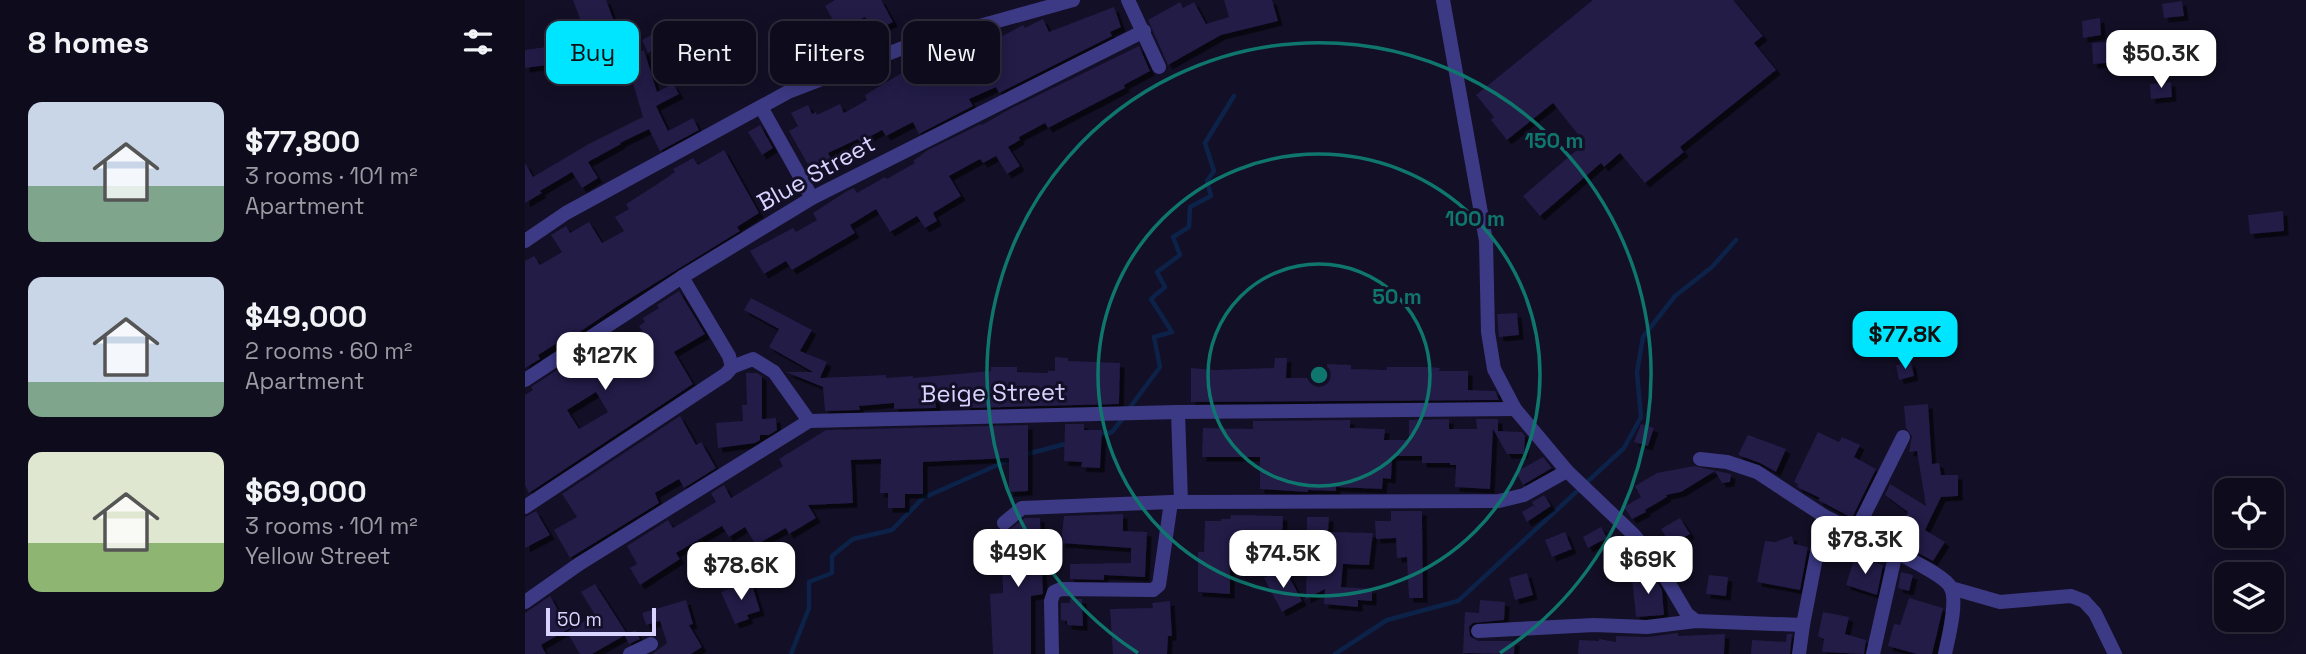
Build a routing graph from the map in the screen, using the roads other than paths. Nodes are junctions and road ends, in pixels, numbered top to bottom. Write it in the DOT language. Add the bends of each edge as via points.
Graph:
graph roads {
  1 [pos="1073,0"];
  2 [pos="1128,0"];
  3 [pos="1443,0"];
  4 [pos="1144,31"];
  5 [pos="1159,67"];
  6 [pos="761,107"];
  7 [pos="812,198"];
  8 [pos="525,241"];
  9 [pos="682,277"];
  10 [pos="732,367"];
  11 [pos="525,380"];
  12 [pos="1515,409"];
  13 [pos="1178,412"];
  14 [pos="809,421"];
  15 [pos="1903,437"];
  16 [pos="1700,459"];
  17 [pos="1570,473"];
  18 [pos="1176,502"];
  19 [pos="525,507"];
  20 [pos="1824,516"];
  21 [pos="1004,523"];
  22 [pos="1856,531"];
  23 [pos="1896,552"];
  24 [pos="1951,588"];
  25 [pos="525,602"];
  26 [pos="1696,621"];
  27 [pos="1803,625"];
  28 [pos="1478,631"];
  29 [pos="651,644"];
  30 [pos="630,654"];
  31 [pos="1052,654"];
  32 [pos="1799,654"];
  33 [pos="1873,654"];
  34 [pos="1945,654"];
  35 [pos="2115,654"];
  1 -- 6 [label="street" via="908,46"];
  2 -- 4 [label="street"];
  3 -- 12 [label="street" via="1486,241 1488,332 1494,369"];
  4 -- 5 [label="street"];
  4 -- 7 [label="street, Blue Street"];
  6 -- 7 [label="street"];
  6 -- 8 [label="street" via="565,214"];
  7 -- 9 [label="street, Blue Street"];
  9 -- 10 [label="street"];
  9 -- 11 [label="street, Blue Street"];
  10 -- 14 [label="street" via="753,359 774,372"];
  10 -- 19 [label="street"];
  12 -- 13 [label="street, Beige Street"];
  12 -- 17 [label="street"];
  13 -- 14 [label="street, Beige Street"];
  13 -- 18 [label="street"];
  14 -- 25 [label="street"];
  15 -- 22 [label="street"];
  16 -- 20 [label="street" via="1757,472"];
  17 -- 18 [label="street" via="1524,495 1499,501"];
  17 -- 26 [label="street" via="1633,534"];
  18 -- 21 [label="street" via="1022,508"];
  18 -- 31 [label="street" via="1157,588 1054,592"];
  20 -- 22 [label="street"];
  20 -- 27 [label="street"];
  22 -- 23 [label="street"];
  23 -- 24 [label="street"];
  23 -- 33 [label="street"];
  24 -- 34 [label="street"];
  24 -- 35 [label="street" via="2000,601 2071,596 2084,601"];
  26 -- 27 [label="street"];
  26 -- 28 [label="street" via="1647,627"];
  27 -- 32 [label="street"];
  29 -- 30 [label="street"];
}
